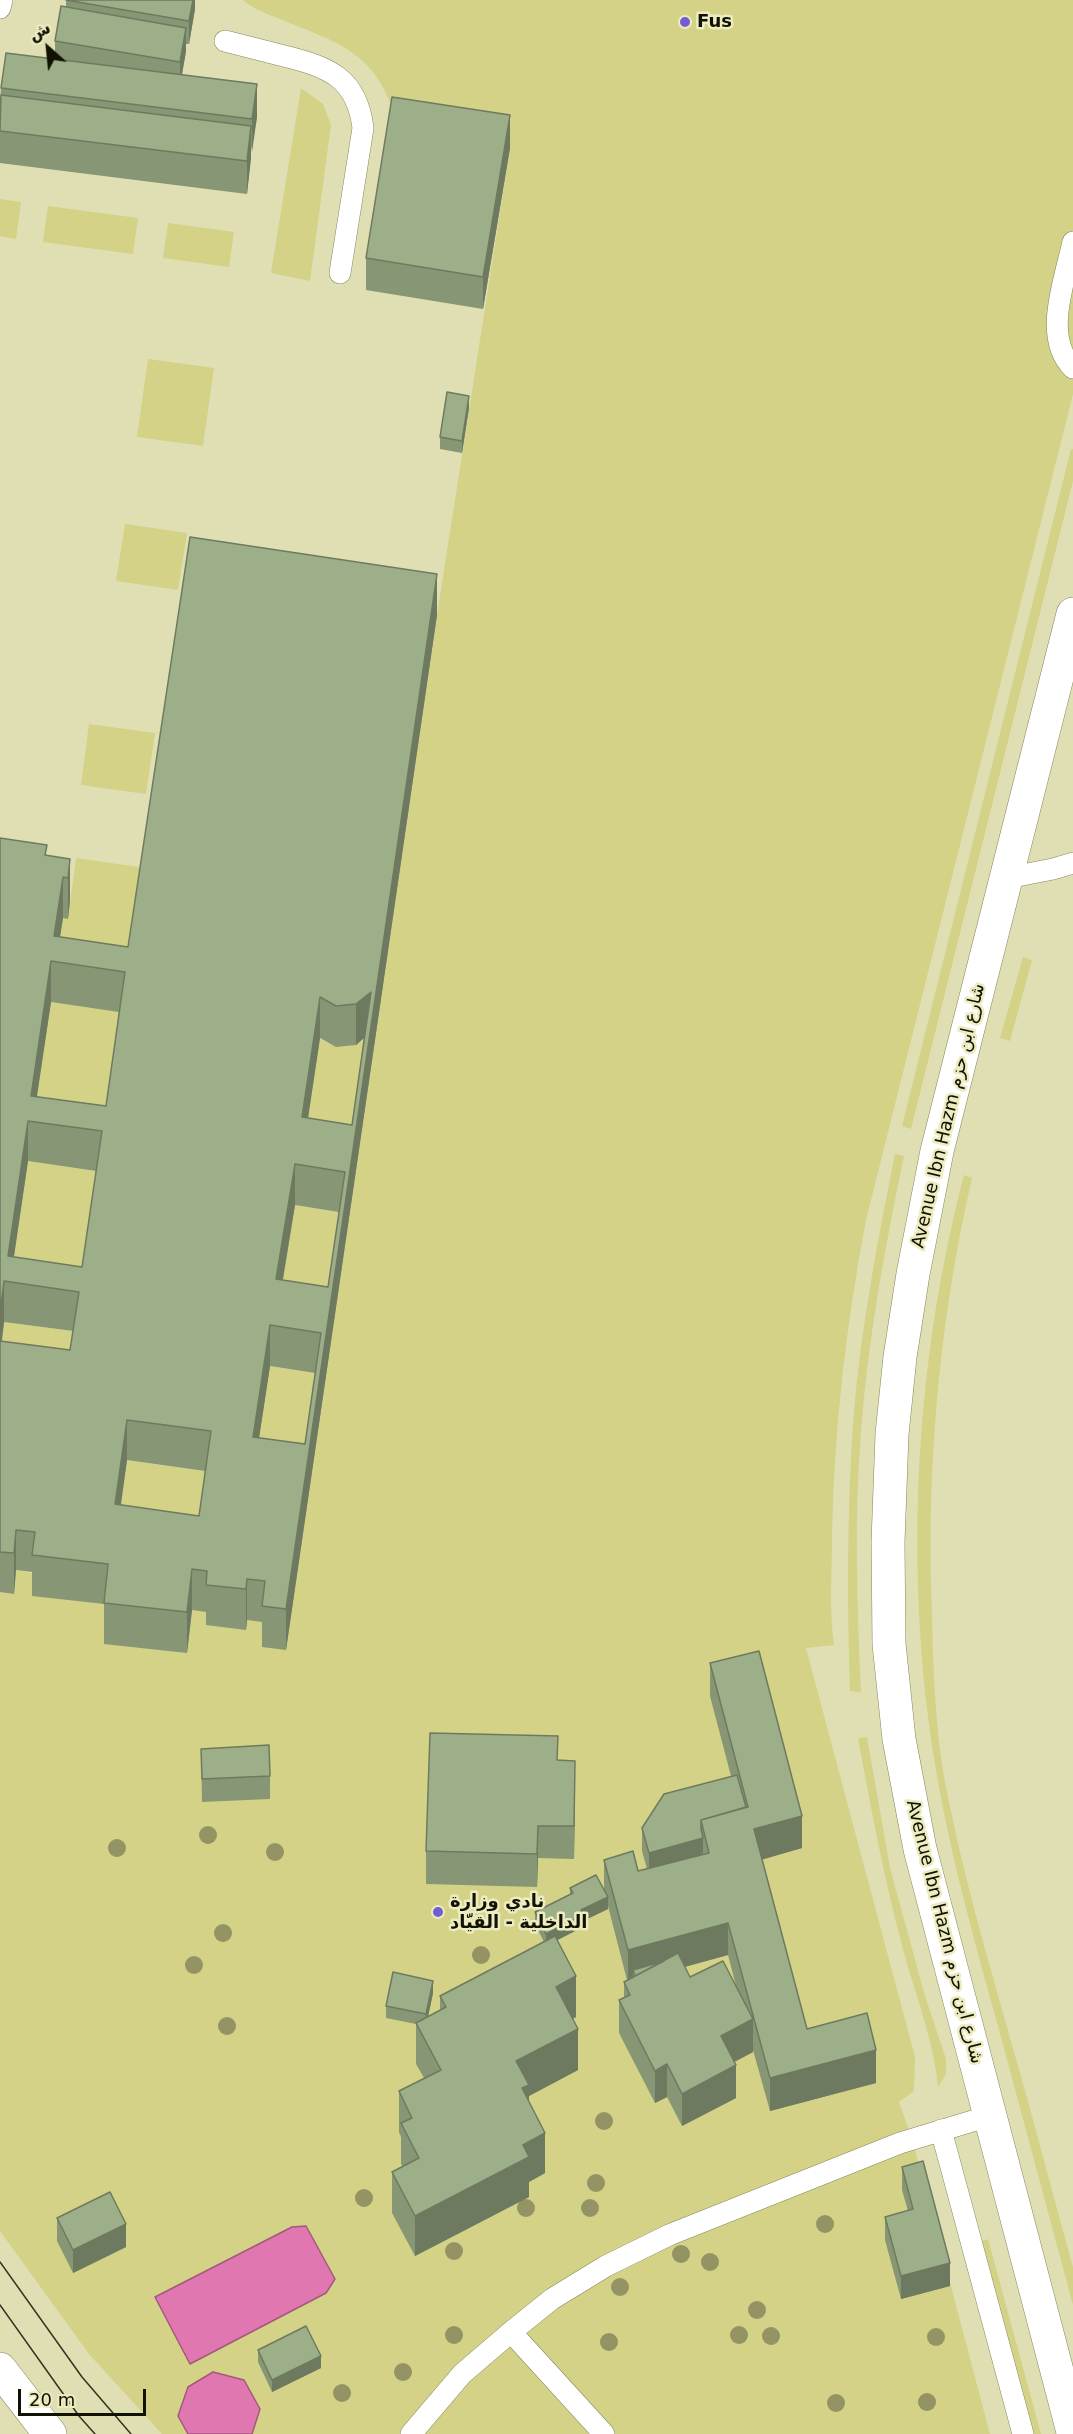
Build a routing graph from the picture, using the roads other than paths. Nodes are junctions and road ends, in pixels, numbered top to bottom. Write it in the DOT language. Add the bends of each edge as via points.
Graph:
graph roads {
  1 [pos="2,0"];
  2 [pos="0,8"];
  3 [pos="225,41"];
  4 [pos="1073,242"];
  5 [pos="340,273"];
  6 [pos="1073,368"];
  7 [pos="1073,614"];
  8 [pos="1073,862"];
  9 [pos="1007,878"];
  10 [pos="989,2116"];
  11 [pos="941,2130"];
  12 [pos="511,2332"];
  13 [pos="0,2369"];
  14 [pos="1073,2432"];
  15 [pos="50,2434"];
  16 [pos="411,2434"];
  17 [pos="604,2434"];
  18 [pos="1023,2434"];
  1 -- 2 [label="lane"];
  3 -- 5 [label="lane" via="330,69 354,94 363,128"];
  4 -- 6 [label="lane" via="1057,334 1061,350"];
  7 -- 9 [label="main road, Avenue Ibn Hazm شارع ابن حزم"];
  8 -- 9 [label="lane"];
  9 -- 10 [label="main road, Avenue Ibn Hazm شارع ابن حزم" via="937,1151 913,1274 892,1434 888,1542 889,1644 899,1739 920,1849"];
  10 -- 11 [label="lane"];
  10 -- 14 [label="main road, Avenue Ibn Hazm شارع ابن حزم"];
  11 -- 12 [label="lane" via="669,2235 597,2271 552,2299"];
  11 -- 18 [label="lane"];
  12 -- 16 [label="lane" via="462,2374"];
  12 -- 17 [label="lane"];
  13 -- 15 [label="main road"];
}
